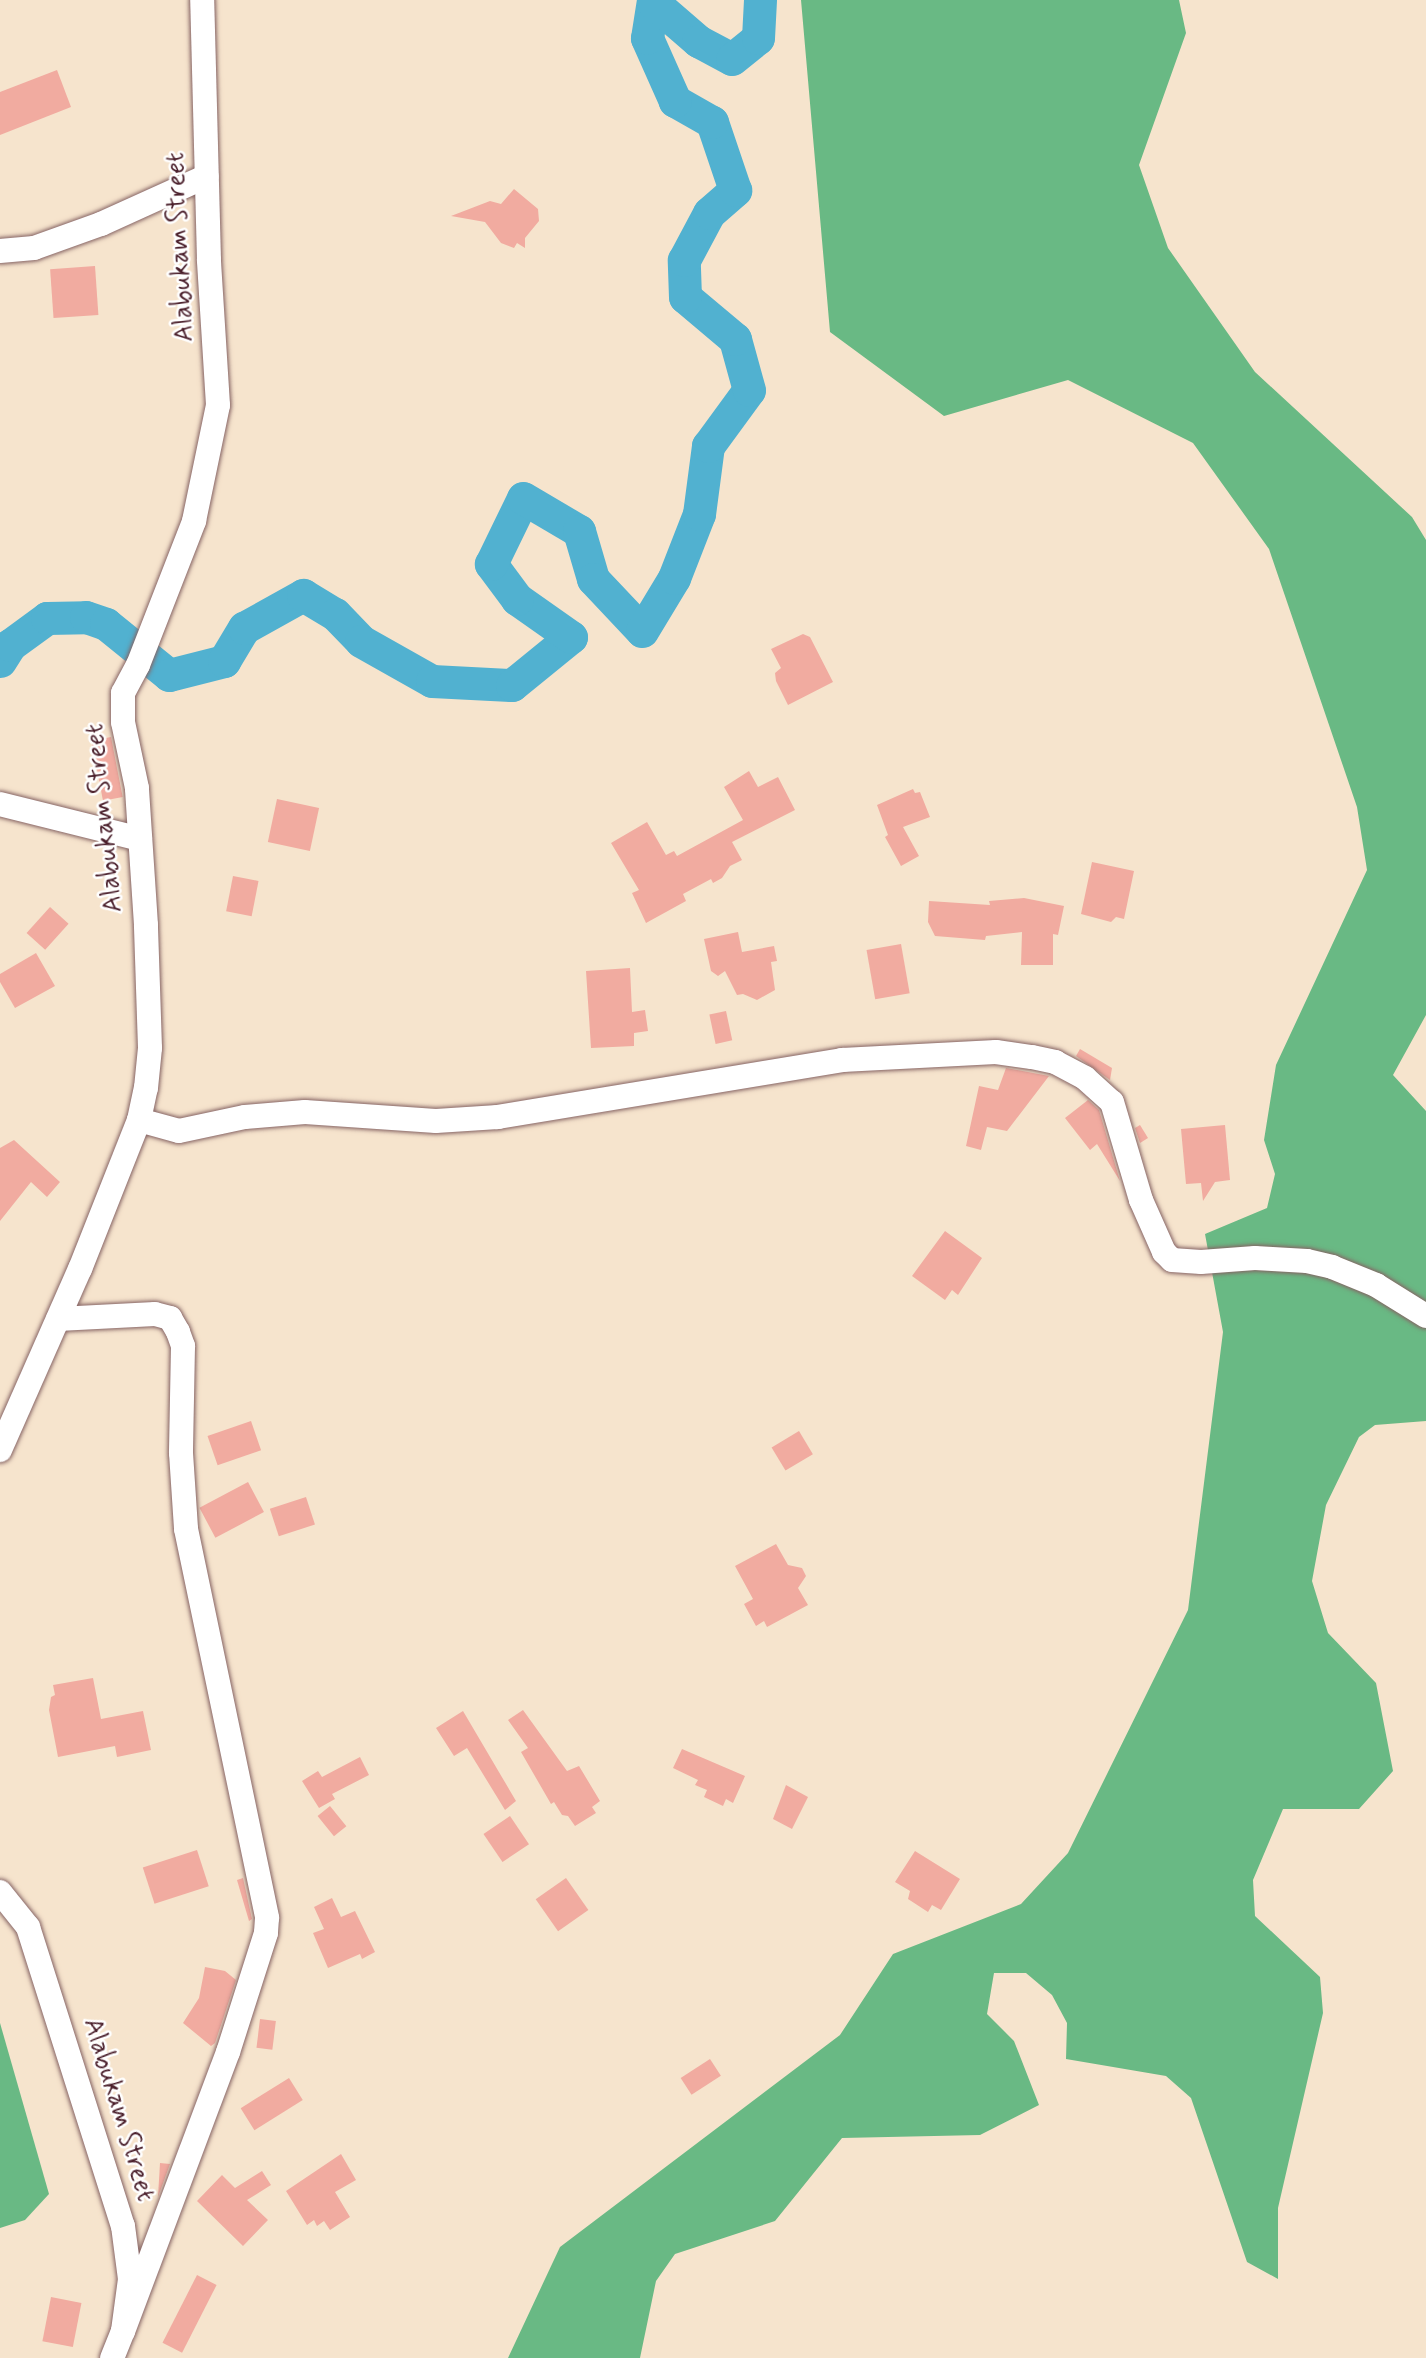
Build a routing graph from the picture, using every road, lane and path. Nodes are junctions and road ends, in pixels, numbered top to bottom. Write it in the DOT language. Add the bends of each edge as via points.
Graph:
graph roads {
  1 [pos="202,0"];
  2 [pos="207,176"];
  3 [pos="0,251"];
  4 [pos="0,804"];
  5 [pos="140,839"];
  6 [pos="139,1121"];
  7 [pos="1426,1316"];
  8 [pos="58,1319"];
  9 [pos="0,1450"];
  10 [pos="0,1892"];
  11 [pos="123,2331"];
  12 [pos="112,2358"];
  1 -- 2 [label="street, Alabukam Street"];
  2 -- 3 [label="street" via="101,224 34,248"];
  2 -- 5 [label="street, Alabukam Street" via="218,405 194,520 123,693"];
  4 -- 5 [label="street"];
  5 -- 6 [label="street, Alabukam Street" via="150,1048"];
  6 -- 7 [label="street" via="179,1131 244,1117 305,1112 449,1120 498,1117 842,1060 996,1052 1032,1057 1055,1062 1085,1078 1112,1102 1145,1209 1172,1260 1307,1261 1376,1285"];
  6 -- 8 [label="street, Alabukam Street"];
  8 -- 9 [label="street, Alabukam Street"];
  8 -- 11 [label="street" via="155,1314 170,1318 183,1346 181,1453 188,1539 267,1918 228,2052"];
  10 -- 11 [label="street, Alabukam Street" via="28,1927 122,2226 130,2279"];
  11 -- 12 [label="street, Alabukam Street"];
}
